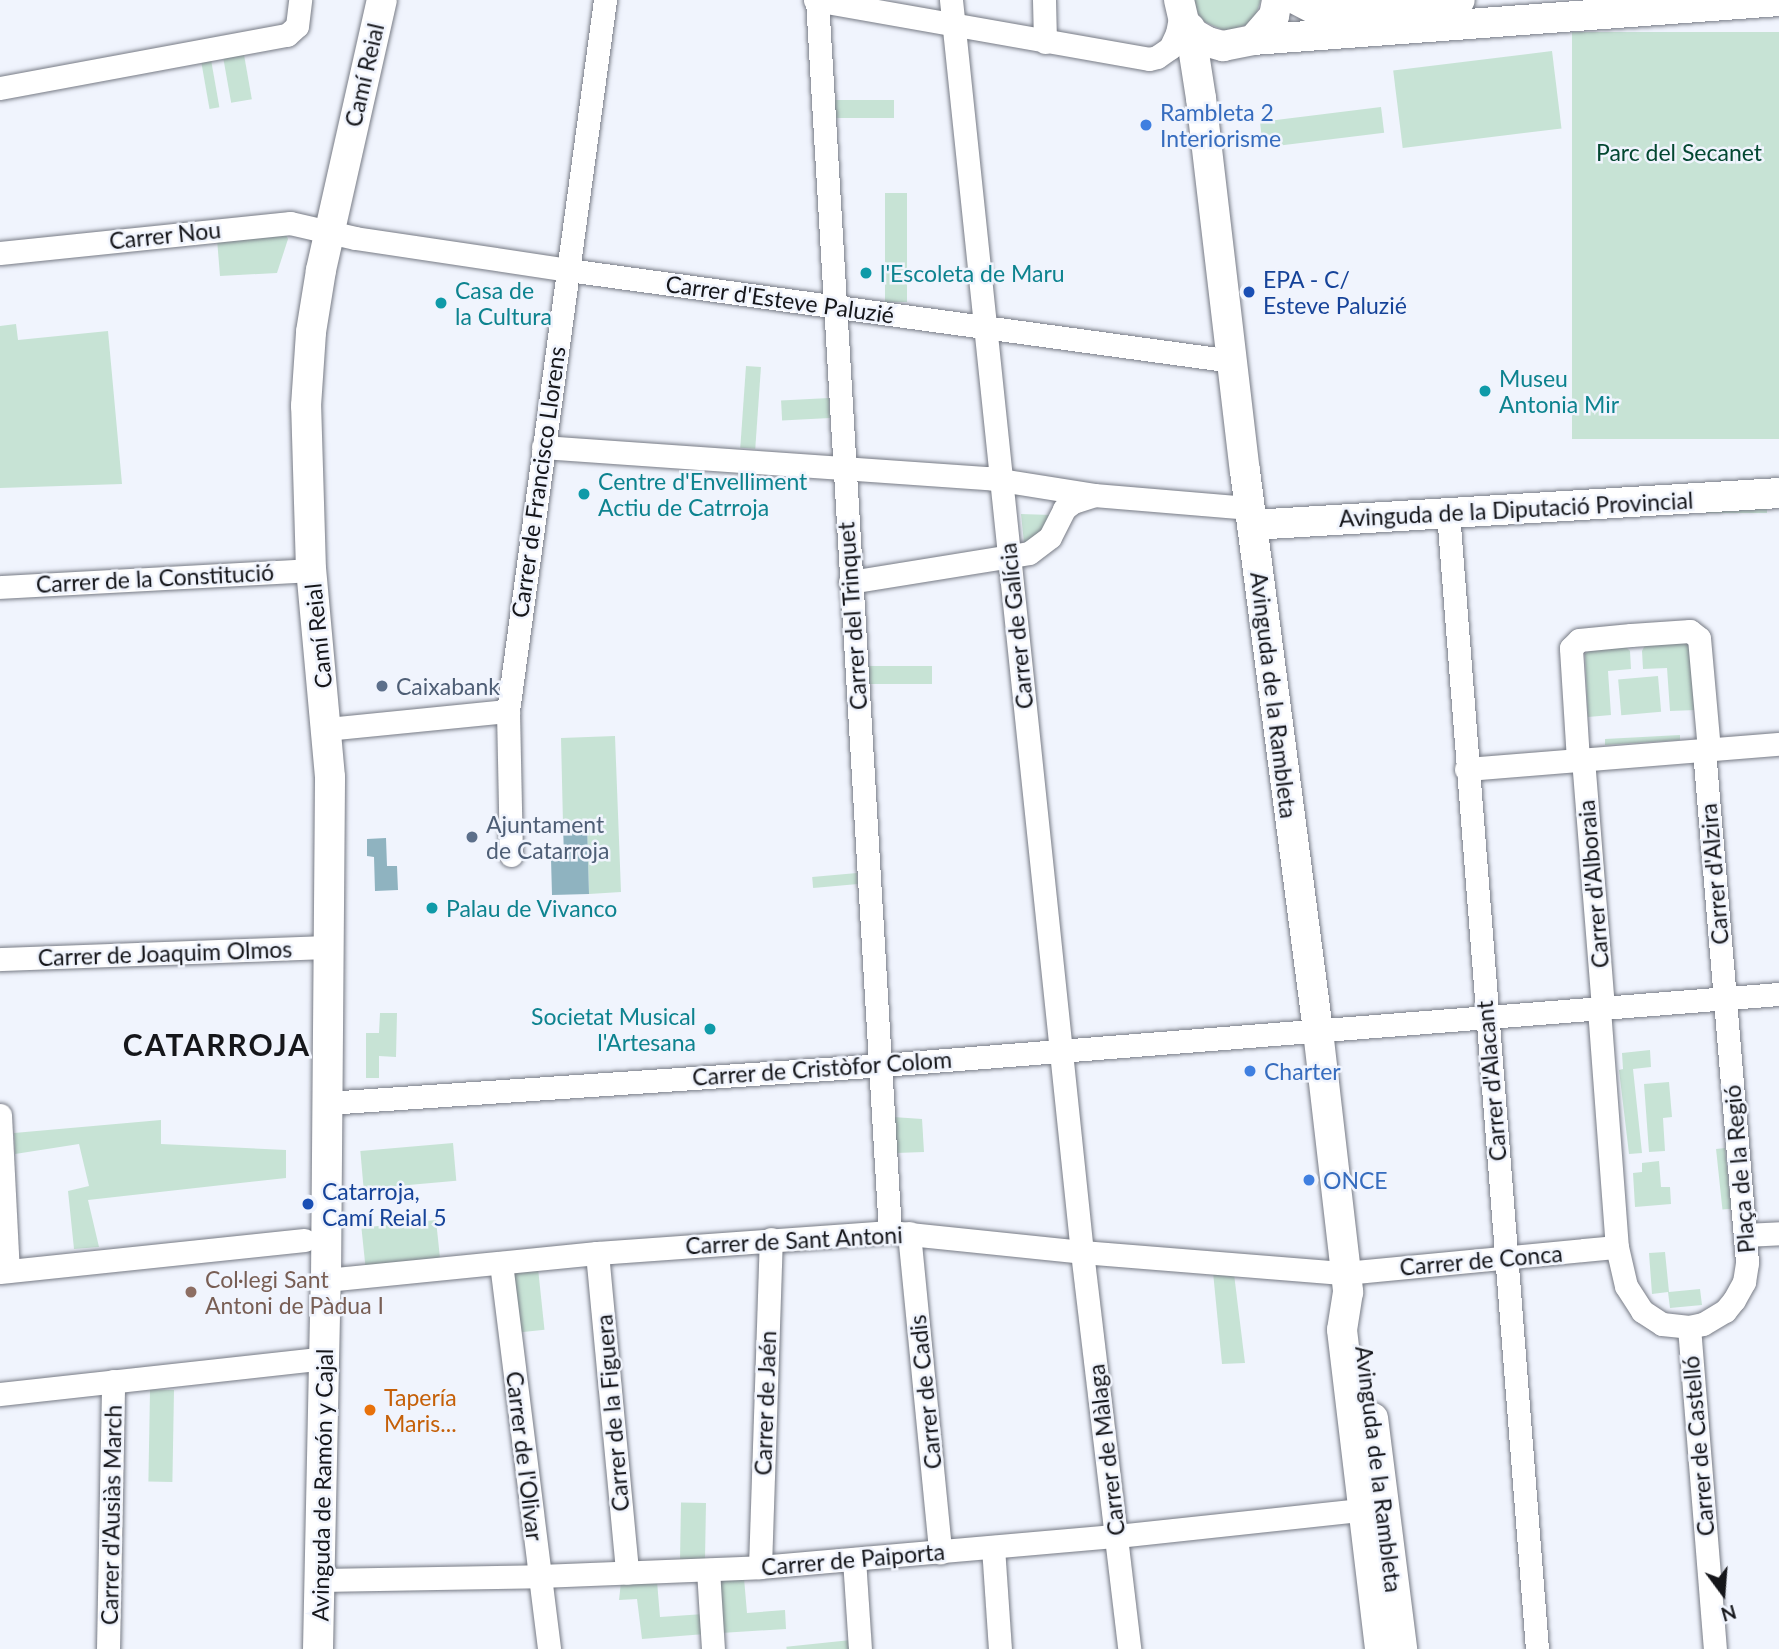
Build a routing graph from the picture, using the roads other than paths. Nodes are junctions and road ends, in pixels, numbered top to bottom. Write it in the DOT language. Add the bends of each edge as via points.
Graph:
graph roads {
  1 [pos="300,0"];
  2 [pos="382,0"];
  3 [pos="604,0"];
  4 [pos="816,0"];
  5 [pos="951,0"];
  6 [pos="1044,0"];
  7 [pos="1277,0"];
  8 [pos="1297,0"];
  9 [pos="1460,0"];
  10 [pos="1779,1"];
  11 [pos="1183,13"];
  12 [pos="953,26"];
  13 [pos="1326,33"];
  14 [pos="1045,42"];
  15 [pos="1243,43"];
  16 [pos="0,88"];
  17 [pos="1201,98"];
  18 [pos="329,232"];
  19 [pos="0,253"];
  20 [pos="568,270"];
  21 [pos="834,306"];
  22 [pos="984,326"];
  23 [pos="1232,361"];
  24 [pos="543,447"];
  25 [pos="843,466"];
  26 [pos="1000,479"];
  27 [pos="1779,493"];
  28 [pos="1094,495"];
  29 [pos="1448,513"];
  30 [pos="1251,517"];
  31 [pos="1008,558"];
  32 [pos="311,570"];
  33 [pos="850,582"];
  34 [pos="0,587"];
  35 [pos="508,711"];
  36 [pos="327,729"];
  37 [pos="1779,744"];
  38 [pos="1707,750"];
  39 [pos="1580,760"];
  40 [pos="1466,769"];
  41 [pos="511,856"];
  42 [pos="329,947"];
  43 [pos="0,959"];
  44 [pos="1779,994"];
  45 [pos="1725,999"];
  46 [pos="1601,1009"];
  47 [pos="1486,1018"];
  48 [pos="1318,1031"];
  49 [pos="1060,1051"];
  50 [pos="880,1065"];
  51 [pos="327,1103"];
  52 [pos="0,1115"];
  53 [pos="900,1232"];
  54 [pos="1779,1233"];
  55 [pos="1746,1235"];
  56 [pos="771,1239"];
  57 [pos="304,1240"];
  58 [pos="1617,1247"];
  59 [pos="1082,1252"];
  60 [pos="597,1253"];
  61 [pos="1505,1257"];
  62 [pos="501,1263"];
  63 [pos="4,1271"];
  64 [pos="326,1280"];
  65 [pos="1347,1283"];
  66 [pos="1689,1327"];
  67 [pos="325,1358"];
  68 [pos="113,1381"];
  69 [pos="0,1394"];
  70 [pos="1374,1508"];
  71 [pos="1117,1536"];
  72 [pos="993,1547"];
  73 [pos="940,1552"];
  74 [pos="854,1559"];
  75 [pos="760,1567"];
  76 [pos="708,1570"];
  77 [pos="627,1573"];
  78 [pos="540,1576"];
  79 [pos="320,1580"];
  80 [pos="108,1649"];
  81 [pos="318,1649"];
  82 [pos="549,1649"];
  83 [pos="713,1649"];
  84 [pos="860,1649"];
  85 [pos="1000,1649"];
  86 [pos="1129,1649"];
  87 [pos="1380,1649"];
  88 [pos="1402,1649"];
  89 [pos="1537,1649"];
  90 [pos="1715,1649"];
  1 -- 16 [label="street" via="297,26 287,35"];
  2 -- 18 [label="street, Camí Reial"];
  3 -- 20 [label="street, Carrer de Francisco Llorens"];
  4 -- 12 [label="street"];
  4 -- 21 [label="street, Carrer del Trinquet"];
  5 -- 12 [label="street, Carrer de Galícia"];
  6 -- 14 [label="street"];
  7 -- 13 [label="street" via="1300,22"];
  7 -- 15 [label="street, Avinguda de la Rambleta" via="1274,16"];
  8 -- 9 [label="street" via="1328,10"];
  10 -- 13 [label="street"];
  11 -- 14 [label="street" via="1174,41 1149,59"];
  11 -- 15 [label="street" via="1208,42"];
  11 -- 17 [label="street, Avinguda de la Rambleta"];
  12 -- 14 [label="street"];
  12 -- 22 [label="street, Carrer de Galícia"];
  13 -- 15 [label="street"];
  15 -- 17 [label="street, Avinguda de la Rambleta" via="1212,69"];
  17 -- 23 [label="street, Avinguda de la Rambleta"];
  18 -- 19 [label="street, Carrer Nou" via="282,222"];
  18 -- 20 [label="street, Carrer d'Esteve Paluzié"];
  18 -- 32 [label="street, Camí Reial" via="311,332 306,405"];
  20 -- 21 [label="street, Carrer d'Esteve Paluzié"];
  20 -- 24 [label="street, Carrer de Francisco Llorens"];
  21 -- 22 [label="street, Carrer d'Esteve Paluzié"];
  21 -- 25 [label="street, Carrer del Trinquet"];
  22 -- 23 [label="street, Carrer d'Esteve Paluzié"];
  22 -- 26 [label="street, Carrer de Galícia"];
  23 -- 30 [label="street, Avinguda de la Rambleta"];
  24 -- 25 [label="street"];
  24 -- 35 [label="street, Carrer de Francisco Llorens"];
  25 -- 26 [label="street"];
  25 -- 33 [label="street, Carrer del Trinquet"];
  26 -- 28 [label="street"];
  26 -- 31 [label="street, Carrer de Galícia"];
  27 -- 29 [label="street, Avinguda de la Diputació Provincial"];
  28 -- 30 [label="street"];
  28 -- 31 [label="street" via="1064,509 1050,537 1037,549"];
  29 -- 30 [label="street, Avinguda de la Diputació Provincial"];
  29 -- 40 [label="street, Carrer d'Alacant"];
  30 -- 48 [label="street, Avinguda de la Rambleta"];
  31 -- 33 [label="street"];
  31 -- 49 [label="street, Carrer de Galícia"];
  32 -- 34 [label="street, Carrer de la Constitució"];
  32 -- 36 [label="street, Camí Reial"];
  33 -- 50 [label="street, Carrer del Trinquet"];
  35 -- 36 [label="street"];
  35 -- 41 [label="street, Carrer de Francisco Llorens"];
  36 -- 42 [label="street, Camí Reial"];
  37 -- 38 [label="street"];
  38 -- 39 [label="street"];
  38 -- 39 [label="street, Carrer d'Alzira" via="1699,638 1690,631 1631,635 1579,640 1571,648"];
  38 -- 45 [label="street, Carrer d'Alzira"];
  39 -- 40 [label="street"];
  39 -- 46 [label="street, Carrer d'Alboraia"];
  40 -- 47 [label="street, Carrer d'Alacant"];
  42 -- 43 [label="street, Carrer de Joaquim Olmos"];
  42 -- 51 [label="street, Camí Reial"];
  44 -- 45 [label="street"];
  45 -- 46 [label="street"];
  45 -- 55 [label="street, Plaça de la Regió"];
  46 -- 47 [label="street, Carrer de Cristòfor Colom"];
  46 -- 58 [label="street"];
  47 -- 48 [label="street, Carrer de Cristòfor Colom"];
  47 -- 61 [label="street, Carrer d'Alacant"];
  48 -- 49 [label="street, Carrer de Cristòfor Colom"];
  48 -- 65 [label="street, Avinguda de la Rambleta"];
  49 -- 50 [label="street, Carrer de Cristòfor Colom"];
  49 -- 59 [label="street, Carrer de Galícia"];
  50 -- 51 [label="street, Carrer de Cristòfor Colom"];
  50 -- 53 [label="street, Carrer del Trinquet"];
  51 -- 64 [label="street, Camí Reial"];
  52 -- 63 [label="street"];
  53 -- 56 [label="street, Carrer de Sant Antoni"];
  53 -- 59 [label="street, Carrer de Sant Antoni"];
  53 -- 73 [label="street, Carrer de Cadis"];
  54 -- 55 [label="street"];
  55 -- 66 [label="street, Plaça de la Regió" via="1744,1282 1734,1300 1713,1319"];
  56 -- 60 [label="street, Carrer de Sant Antoni"];
  56 -- 75 [label="street, Carrer de Jaén"];
  57 -- 63 [label="street"];
  58 -- 61 [label="street, Carrer de Conca"];
  58 -- 66 [label="street" via="1626,1286 1642,1311 1662,1324"];
  59 -- 65 [label="street, Carrer de Sant Antoni"];
  59 -- 71 [label="street, Carrer de Màlaga"];
  60 -- 62 [label="street, Carrer de Sant Antoni"];
  60 -- 77 [label="street, Carrer de la Figuera"];
  61 -- 65 [label="street, Carrer de Conca"];
  61 -- 89 [label="street, Carrer d'Alacant"];
  62 -- 64 [label="street, Carrer de Sant Antoni"];
  62 -- 78 [label="street, Carrer de l'Olivar"];
  64 -- 67 [label="street, Avinguda de Ramón y Cajal"];
  65 -- 70 [label="street, Avinguda de la Rambleta" via="1342,1330"];
  66 -- 90 [label="street, Carrer de Castelló"];
  67 -- 68 [label="street"];
  67 -- 79 [label="street, Avinguda de Ramón y Cajal"];
  68 -- 69 [label="street"];
  68 -- 80 [label="street, Carrer d'Ausiàs March"];
  70 -- 71 [label="street, Carrer de Paiporta"];
  70 -- 87 [label="street, Avinguda de la Rambleta"];
  70 -- 88 [label="street, Avinguda de la Rambleta"];
  71 -- 72 [label="street, Carrer de Paiporta"];
  71 -- 86 [label="street, Carrer de Màlaga"];
  72 -- 73 [label="street, Carrer de Paiporta"];
  72 -- 85 [label="street"];
  73 -- 74 [label="street, Carrer de Paiporta"];
  74 -- 75 [label="street, Carrer de Paiporta"];
  74 -- 84 [label="street"];
  75 -- 76 [label="street, Carrer de Paiporta"];
  76 -- 77 [label="street, Carrer de Paiporta"];
  76 -- 83 [label="street"];
  77 -- 78 [label="street, Carrer de Paiporta"];
  78 -- 79 [label="street, Carrer de Paiporta"];
  78 -- 82 [label="street, Carrer de l'Olivar"];
  79 -- 81 [label="street, Avinguda de Ramón y Cajal"];
}
